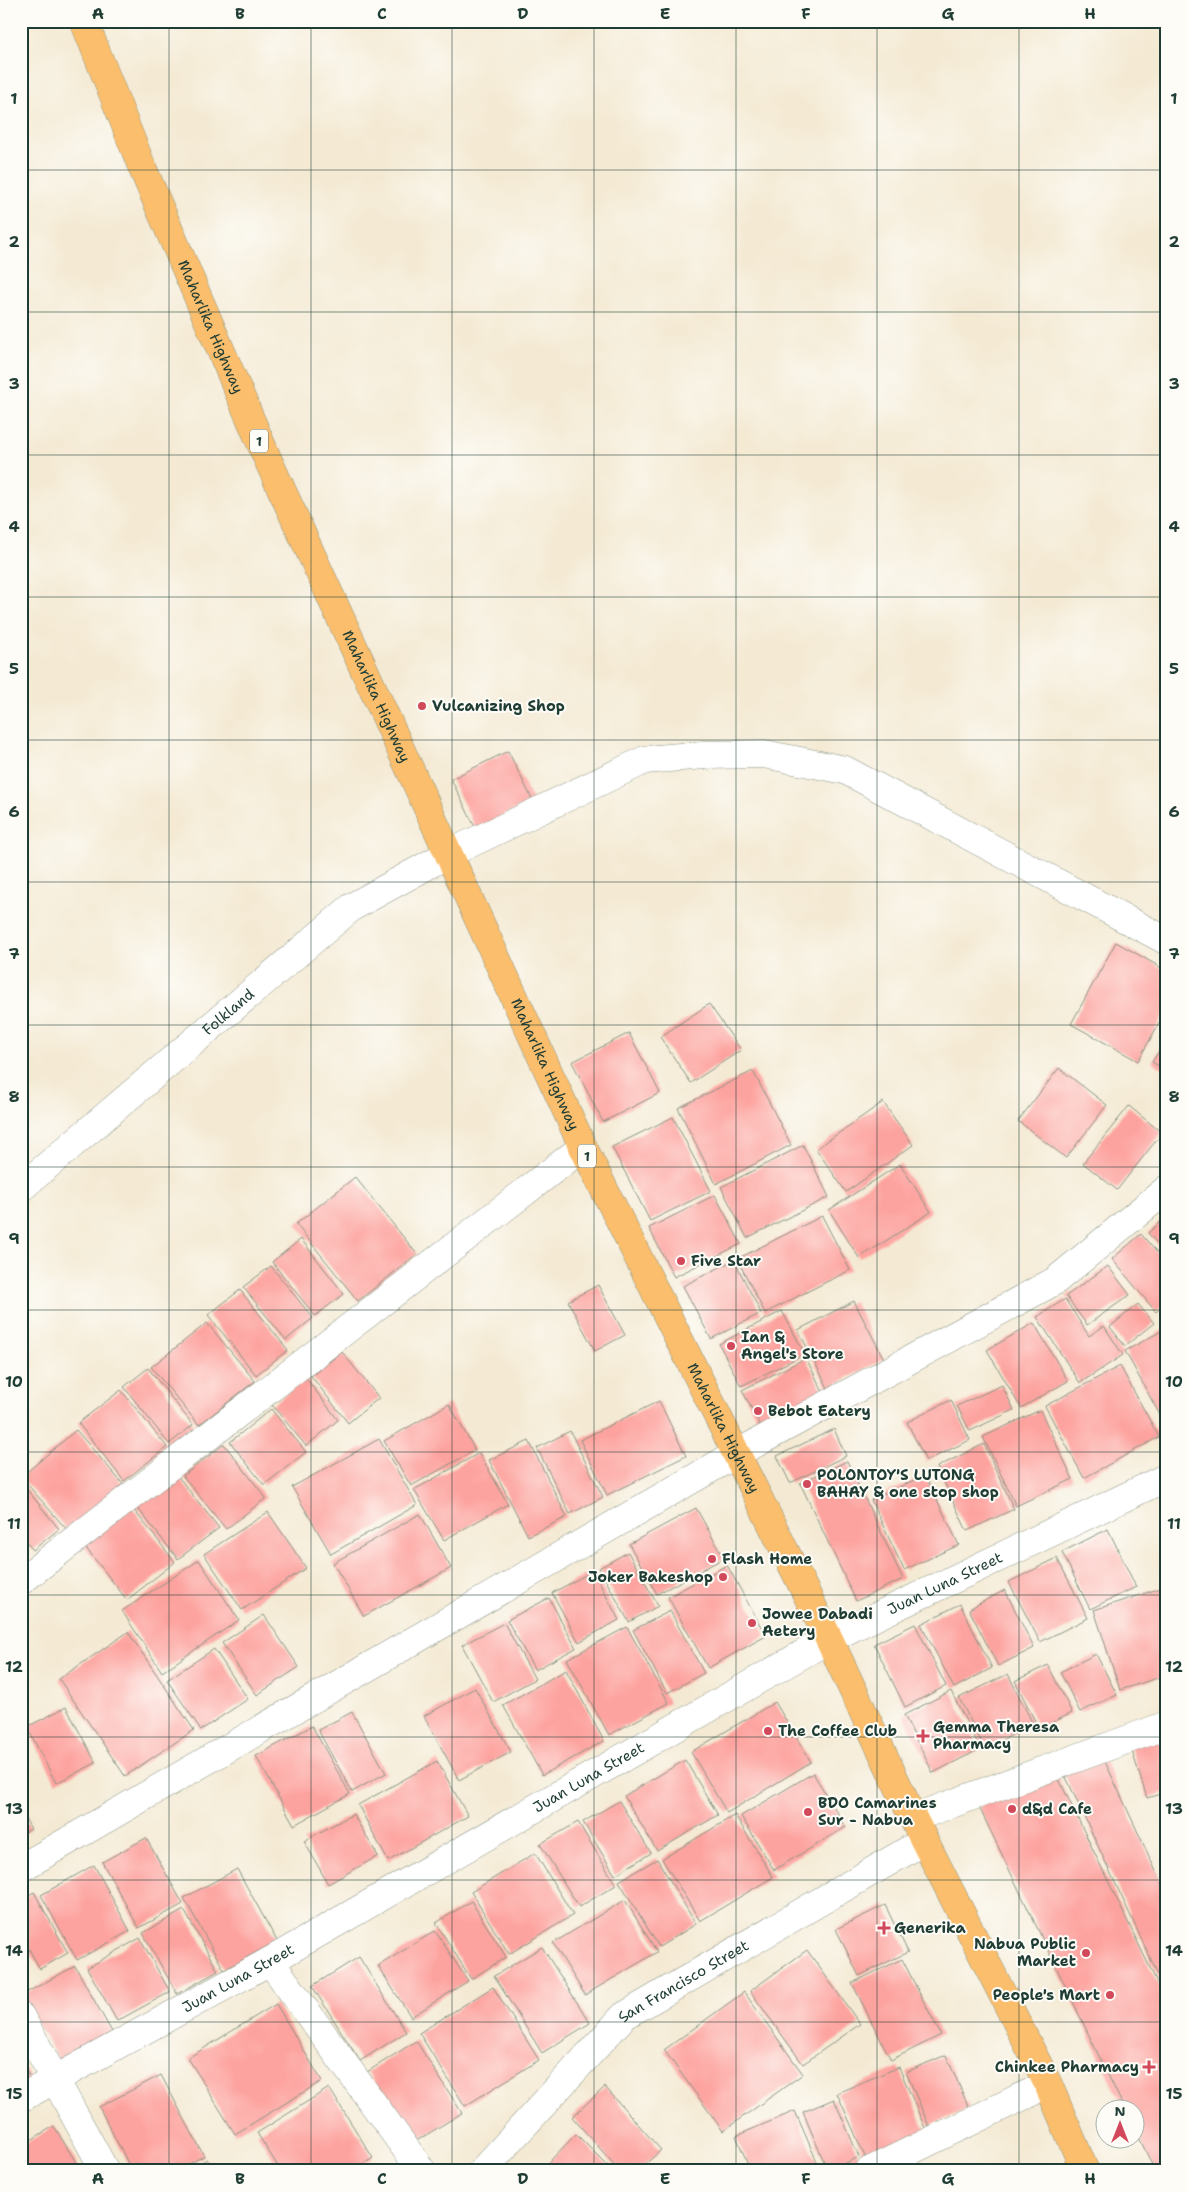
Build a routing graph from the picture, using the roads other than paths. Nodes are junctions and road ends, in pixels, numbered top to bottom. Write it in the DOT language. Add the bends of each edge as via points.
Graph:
graph roads {
  1 [pos="84,21"];
  2 [pos="448,854"];
  3 [pos="1167,941"];
  4 [pos="583,1147"];
  5 [pos="21,1188"];
  6 [pos="1167,1189"];
  7 [pos="736,1454"];
  8 [pos="1167,1477"];
  9 [pos="21,1581"];
  10 [pos="829,1639"];
  11 [pos="1167,1725"];
  12 [pos="919,1829"];
  13 [pos="21,1868"];
  14 [pos="270,1960"];
  15 [pos="21,2017"];
  16 [pos="54,2079"];
  17 [pos="1048,2084"];
  18 [pos="21,2098"];
  19 [pos="105,2171"];
  20 [pos="422,2171"];
  21 [pos="482,2171"];
  22 [pos="869,2171"];
  23 [pos="1085,2171"];
  1 -- 2 [label="highway, Maharlika Highway / 1" via="142,167 268,460"];
  2 -- 3 [label="street, Folkland" via="645,760 764,754 845,770"];
  2 -- 4 [label="highway, Maharlika Highway / 1"];
  2 -- 5 [label="street, Folkland" via="352,907"];
  4 -- 7 [label="highway, Maharlika Highway / 1"];
  4 -- 9 [label="street"];
  6 -- 7 [label="street" via="1055,1281"];
  7 -- 10 [label="highway, Maharlika Highway / 1"];
  7 -- 13 [label="street"];
  8 -- 10 [label="street, Juan Luna Street"];
  10 -- 12 [label="highway, Maharlika Highway / 1"];
  10 -- 14 [label="street, Juan Luna Street"];
  11 -- 12 [label="street, San Francisco Street"];
  12 -- 17 [label="highway, Maharlika Highway / 1"];
  12 -- 21 [label="street, San Francisco Street" via="624,2016"];
  14 -- 16 [label="street, Juan Luna Street"];
  14 -- 20 [label="street"];
  15 -- 16 [label="street"];
  16 -- 18 [label="street, Juan Luna Street"];
  16 -- 19 [label="street"];
  17 -- 22 [label="street"];
  17 -- 23 [label="highway, Maharlika Highway / 1"];
}
